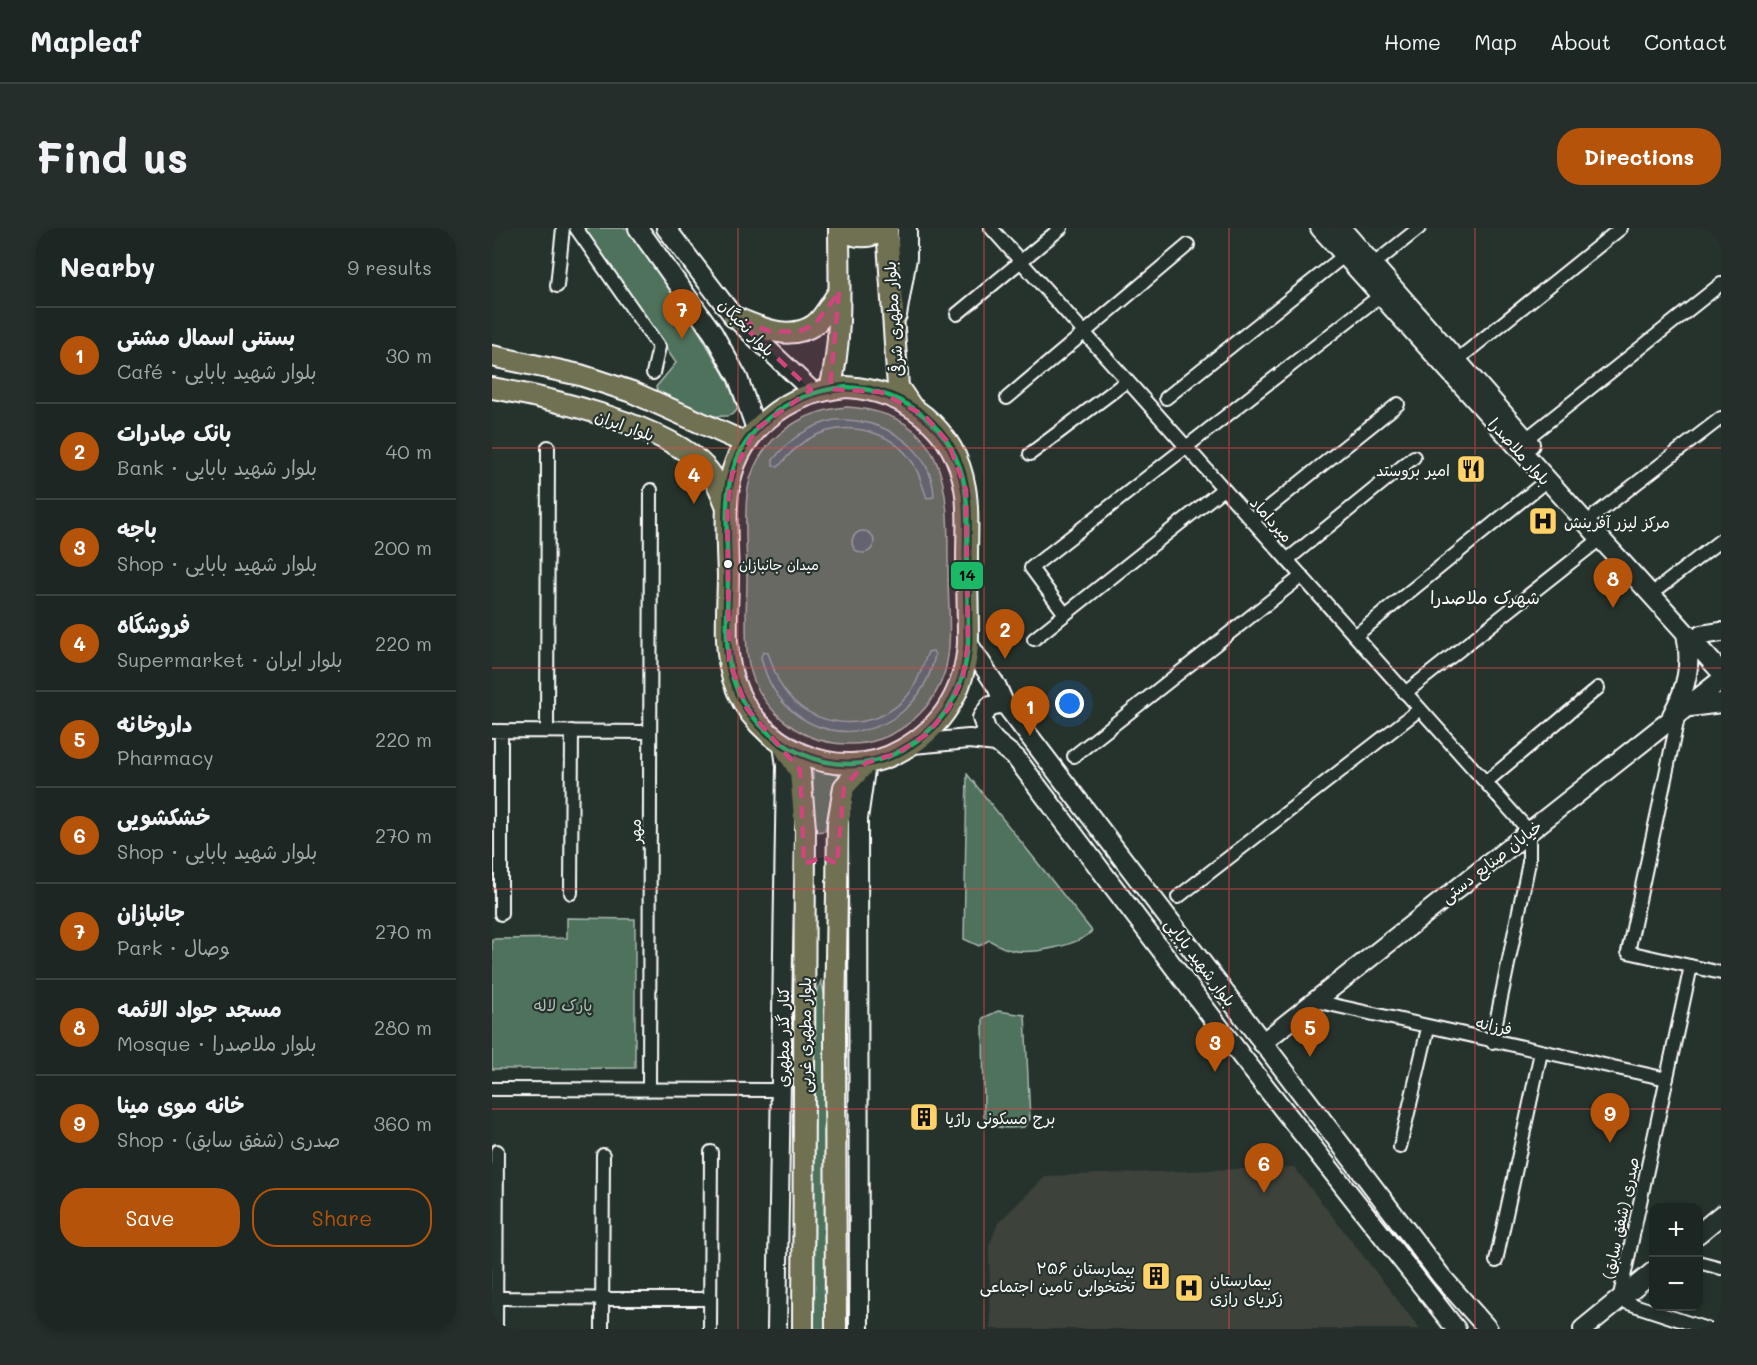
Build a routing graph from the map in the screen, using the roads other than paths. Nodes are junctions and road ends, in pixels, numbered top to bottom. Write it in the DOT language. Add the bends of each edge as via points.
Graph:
graph roads {
  1 [pos="563,228"];
  2 [pos="576,228"];
  3 [pos="638,228"];
  4 [pos="666,228"];
  5 [pos="841,228"];
  6 [pos="886,228"];
  7 [pos="907,228"];
  8 [pos="991,228"];
  9 [pos="1061,228"];
  10 [pos="1320,228"];
  11 [pos="1341,228"];
  12 [pos="1419,228"];
  13 [pos="1621,228"];
  14 [pos="1188,245"];
  15 [pos="1345,255"];
  16 [pos="1020,261"];
  17 [pos="1374,264"];
  18 [pos="1721,284"];
  19 [pos="556,286"];
  20 [pos="839,292"];
  21 [pos="1381,295"];
  22 [pos="957,314"];
  23 [pos="734,317"];
  24 [pos="1085,332"];
  25 [pos="894,334"];
  26 [pos="492,356"];
  27 [pos="1452,365"];
  28 [pos="653,373"];
  29 [pos="1127,381"];
  30 [pos="492,388"];
  31 [pos="821,390"];
  32 [pos="1007,398"];
  33 [pos="1166,398"];
  34 [pos="1398,404"];
  35 [pos="911,406"];
  36 [pos="1721,418"];
  37 [pos="751,436"];
  38 [pos="1526,439"];
  39 [pos="548,447"];
  40 [pos="1187,448"];
  41 [pos="1030,454"];
  42 [pos="1414,457"];
  43 [pos="1547,480"];
  44 [pos="1223,489"];
  45 [pos="651,490"];
  46 [pos="727,508"];
  47 [pos="1595,515"];
  48 [pos="1252,521"];
  49 [pos="1600,539"];
  50 [pos="1721,540"];
  51 [pos="1287,560"];
  52 [pos="1302,576"];
  53 [pos="1659,588"];
  54 [pos="1065,614"];
  55 [pos="1721,632"];
  56 [pos="1693,634"];
  57 [pos="1355,636"];
  58 [pos="1034,639"];
  59 [pos="968,643"];
  60 [pos="1721,654"];
  61 [pos="1721,672"];
  62 [pos="1721,680"];
  63 [pos="1598,688"];
  64 [pos="1406,693"];
  65 [pos="1004,703"];
  66 [pos="1721,703"];
  67 [pos="1420,710"];
  68 [pos="1678,714"];
  69 [pos="497,731"];
  70 [pos="547,731"];
  71 [pos="572,731"];
  72 [pos="651,732"];
  73 [pos="996,742"];
  74 [pos="913,744"];
  75 [pos="783,745"];
  76 [pos="1074,756"];
  77 [pos="866,763"];
  78 [pos="1486,783"];
  79 [pos="1529,831"];
  80 [pos="804,864"];
  81 [pos="837,864"];
  82 [pos="572,893"];
  83 [pos="1178,897"];
  84 [pos="501,914"];
  85 [pos="1691,966"];
  86 [pos="1721,973"];
  87 [pos="1315,1001"];
  88 [pos="1428,1028"];
  89 [pos="1492,1042"];
  90 [pos="1262,1043"];
  91 [pos="1541,1052"];
  92 [pos="1667,1079"];
  93 [pos="492,1089"];
  94 [pos="649,1090"];
  95 [pos="781,1090"];
  96 [pos="1400,1147"];
  97 [pos="497,1152"];
  98 [pos="711,1152"];
  99 [pos="603,1155"];
  100 [pos="1721,1215"];
  101 [pos="1703,1230"];
  102 [pos="1497,1262"];
  103 [pos="1703,1263"];
  104 [pos="1721,1268"];
  105 [pos="1649,1274"];
  106 [pos="494,1298"];
  107 [pos="602,1298"];
  108 [pos="710,1299"];
  109 [pos="1619,1300"];
  110 [pos="782,1325"];
  111 [pos="496,1329"];
  112 [pos="602,1329"];
  113 [pos="710,1329"];
  114 [pos="803,1329"];
  115 [pos="836,1329"];
  116 [pos="859,1329"];
  117 [pos="1456,1329"];
  118 [pos="1488,1329"];
  119 [pos="1583,1329"];
  120 [pos="1707,1329"];
  1 -- 19 [label="street"];
  2 -- 28 [label="street" via="659,347"];
  3 -- 37 [label="street, بلوار نخبگان" via="712,333 738,378"];
  4 -- 23 [label="street, بلوار نخبگان"];
  5 -- 6 [label="main road" via="863,237"];
  5 -- 20 [label="main road"];
  6 -- 25 [label="main road, بلوار مطهری شرقی"];
  7 -- 25 [label="street" via="907,258"];
  8 -- 16 [label="street, میرداماد"];
  9 -- 16 [label="street"];
  10 -- 15 [label="street, بلوار ملاصدرا"];
  11 -- 17 [label="street, بلوار ملاصدرا"];
  12 -- 17 [label="street"];
  13 -- 27 [label="street"];
  14 -- 24 [label="street"];
  15 -- 21 [label="street, بلوار ملاصدرا"];
  15 -- 33 [label="street"];
  16 -- 22 [label="street"];
  16 -- 24 [label="street, میرداماد"];
  17 -- 27 [label="street, بلوار ملاصدرا"];
  18 -- 38 [label="street"];
  20 -- 23 [label="main road" via="814,324 798,332 769,331"];
  20 -- 31 [label="main road" via="834,373"];
  21 -- 27 [label="street, بلوار ملاصدرا"];
  21 -- 40 [label="street"];
  23 -- 31 [label="street, بلوار نخبگان"];
  24 -- 29 [label="street, میرداماد"];
  24 -- 32 [label="street"];
  25 -- 35 [label="main road, بلوار مطهری شرقی" via="898,387"];
  26 -- 37 [label="main road, بلوار ایران" via="580,375"];
  27 -- 38 [label="street, بلوار ملاصدرا"];
  27 -- 43 [label="street, بلوار ملاصدرا"];
  29 -- 40 [label="street, میرداماد"];
  29 -- 41 [label="street"];
  30 -- 46 [label="main road, بلوار ایران" via="620,420 657,436 705,467 718,484"];
  31 -- 35 [label="main road" via="872,390"];
  31 -- 37 [label="main road" via="782,407"];
  34 -- 48 [label="street"];
  35 -- 59 [label="main road" via="948,442 962,473 967,506"];
  36 -- 47 [label="street"];
  37 -- 46 [label="main road" via="732,474"];
  38 -- 47 [label="street, بلوار ملاصدرا"];
  39 -- 70 [label="street"];
  40 -- 44 [label="street, میرداماد"];
  40 -- 54 [label="street" via="1031,568"];
  42 -- 51 [label="street"];
  43 -- 49 [label="street, بلوار ملاصدرا"];
  43 -- 57 [label="street"];
  44 -- 48 [label="street, میرداماد"];
  44 -- 54 [label="street"];
  45 -- 72 [label="street, مهر"];
  46 -- 75 [label="main road" via="728,645 733,678 758,723"];
  47 -- 53 [label="street, بلوار ملاصدرا"];
  48 -- 51 [label="street, میرداماد"];
  49 -- 56 [label="street, بلوار ملاصدرا"];
  49 -- 64 [label="street"];
  50 -- 53 [label="street"];
  51 -- 52 [label="street, میرداماد"];
  52 -- 57 [label="street, میرداماد"];
  52 -- 76 [label="street"];
  53 -- 56 [label="street, بلوار ملاصدرا"];
  54 -- 58 [label="street"];
  55 -- 56 [label="street"];
  56 -- 60 [label="street, بلوار ملاصدرا"];
  56 -- 61 [label="street, بلوار ملاصدرا"];
  56 -- 68 [label="street" via="1688,678"];
  57 -- 64 [label="street, میرداماد"];
  59 -- 65 [label="street, بلوار شهید بابایی"];
  59 -- 74 [label="main road" via="963,677 949,708"];
  62 -- 68 [label="street, خیابان صنایع دستی"];
  63 -- 78 [label="street"];
  64 -- 67 [label="street, میرداماد"];
  65 -- 73 [label="street" via="990,706 982,718"];
  65 -- 90 [label="street, بلوار شهید بابایی"];
  66 -- 68 [label="street"];
  67 -- 78 [label="street, میرداماد"];
  67 -- 83 [label="street"];
  68 -- 79 [label="street, خیابان صنایع دستی"];
  68 -- 85 [label="street" via="1628,952"];
  69 -- 70 [label="street"];
  69 -- 84 [label="street"];
  70 -- 71 [label="street"];
  71 -- 72 [label="street"];
  71 -- 82 [label="street"];
  72 -- 94 [label="street, مهر"];
  73 -- 74 [label="street" via="969,739"];
  73 -- 117 [label="street, بلوار شهید بابایی" via="1016,758 1242,1057"];
  74 -- 77 [label="main road"];
  75 -- 77 [label="main road" via="823,761"];
  75 -- 80 [label="main road, بلوار مطهری غربی" via="800,772"];
  75 -- 95 [label="street, کنار گذر مطهری" via="786,766"];
  77 -- 81 [label="main road, بلوار مطهری غربی" via="844,786"];
  77 -- 116 [label="street" via="858,819"];
  78 -- 79 [label="street, میرداماد"];
  79 -- 87 [label="street, خیابان صنایع دستی"];
  79 -- 89 [label="street" via="1529,862"];
  80 -- 81 [label="main road" via="818,857"];
  80 -- 114 [label="main road, بلوار مطهری غربی"];
  81 -- 115 [label="main road, بلوار مطهری غربی"];
  85 -- 86 [label="street"];
  85 -- 92 [label="street, صدری (شفق سابق)"];
  87 -- 88 [label="street, فرزانه"];
  87 -- 90 [label="street, خیابان صنایع دستی"];
  88 -- 89 [label="street, فرزانه"];
  88 -- 96 [label="street"];
  89 -- 91 [label="street, فرزانه"];
  90 -- 118 [label="street, بلوار شهید بابایی" via="1441,1276"];
  91 -- 92 [label="street, فرزانه"];
  91 -- 102 [label="street"];
  92 -- 109 [label="street, صدری (شفق سابق)"];
  93 -- 94 [label="street"];
  94 -- 95 [label="street"];
  95 -- 110 [label="street, کنار گذر مطهری"];
  97 -- 106 [label="street"];
  98 -- 108 [label="street"];
  99 -- 107 [label="street"];
  100 -- 101 [label="street"];
  103 -- 104 [label="street"];
  105 -- 109 [label="street"];
  106 -- 107 [label="street"];
  106 -- 111 [label="street"];
  107 -- 108 [label="street"];
  107 -- 112 [label="street"];
  108 -- 113 [label="street"];
  109 -- 119 [label="street"];
  109 -- 120 [label="street"];
}
